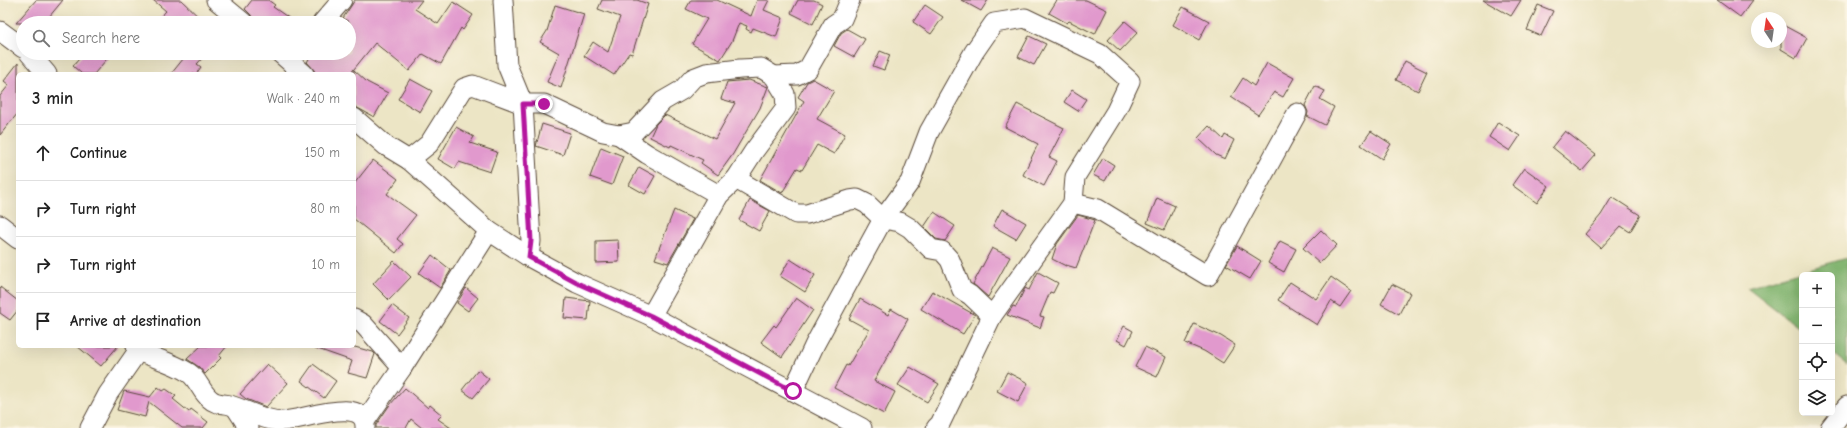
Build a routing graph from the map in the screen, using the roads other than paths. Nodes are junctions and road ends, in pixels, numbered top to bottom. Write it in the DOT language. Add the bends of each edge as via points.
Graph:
graph roads {
  1 [pos="216,0"];
  2 [pos="342,0"];
  3 [pos="503,0"];
  4 [pos="850,0"];
  5 [pos="235,16"];
  6 [pos="328,16"];
  7 [pos="0,31"];
  8 [pos="16,43"];
  9 [pos="36,60"];
  10 [pos="287,60"];
  11 [pos="808,69"];
  12 [pos="45,72"];
  13 [pos="302,72"];
  14 [pos="774,76"];
  15 [pos="523,104"];
  16 [pos="786,108"];
  17 [pos="1297,113"];
  18 [pos="356,120"];
  19 [pos="619,135"];
  20 [pos="410,160"];
  21 [pos="736,179"];
  22 [pos="719,195"];
  23 [pos="1073,203"];
  24 [pos="883,220"];
  25 [pos="0,225"];
  26 [pos="489,231"];
  27 [pos="16,238"];
  28 [pos="529,257"];
  29 [pos="651,316"];
  30 [pos="992,316"];
  31 [pos="356,320"];
  32 [pos="137,348"];
  33 [pos="402,368"];
  34 [pos="793,391"];
  35 [pos="1847,406"];
  36 [pos="236,408"];
  37 [pos="365,424"];
  38 [pos="90,428"];
  39 [pos="249,428"];
  40 [pos="862,428"];
  41 [pos="936,428"];
  42 [pos="1830,428"];
  1 -- 5 [label="street"];
  2 -- 6 [label="street"];
  3 -- 15 [label="street" via="507,65"];
  4 -- 11 [label="street" via="842,19 833,25"];
  7 -- 8 [label="street"];
  9 -- 12 [label="street"];
  10 -- 13 [label="street"];
  11 -- 14 [label="street" via="797,75"];
  11 -- 16 [label="street"];
  14 -- 16 [label="street" via="785,94"];
  14 -- 19 [label="street" via="761,68 706,73 693,78 682,90 663,101 634,132"];
  15 -- 19 [label="street" via="544,104 604,132"];
  15 -- 20 [label="street" via="473,85 464,88 430,144"];
  15 -- 28 [label="street" via="531,241"];
  16 -- 21 [label="street"];
  17 -- 23 [label="street" via="1208,276 1098,209"];
  18 -- 20 [label="street" via="386,146"];
  19 -- 22 [label="street"];
  20 -- 26 [label="street"];
  21 -- 22 [label="street"];
  21 -- 24 [label="street" via="796,214 807,214 858,199"];
  22 -- 29 [label="street"];
  23 -- 24 [label="street" via="1075,177 1116,111 1130,81 1100,54 1025,18 994,23 974,52 929,132 910,182"];
  23 -- 30 [label="street"];
  24 -- 30 [label="street" via="900,222 910,228 931,249 942,251 950,260 962,290"];
  24 -- 34 [label="street" via="815,344"];
  25 -- 27 [label="street"];
  26 -- 28 [label="street"];
  26 -- 33 [label="street"];
  28 -- 29 [label="street" via="577,283"];
  29 -- 34 [label="street"];
  30 -- 41 [label="street"];
  31 -- 33 [label="street" via="363,324"];
  32 -- 36 [label="street" via="190,373 209,399 215,403"];
  32 -- 38 [label="street"];
  33 -- 37 [label="street"];
  34 -- 40 [label="street"];
  35 -- 42 [label="street"];
  36 -- 37 [label="street" via="282,421 346,410 359,413"];
  36 -- 39 [label="street"];
}
